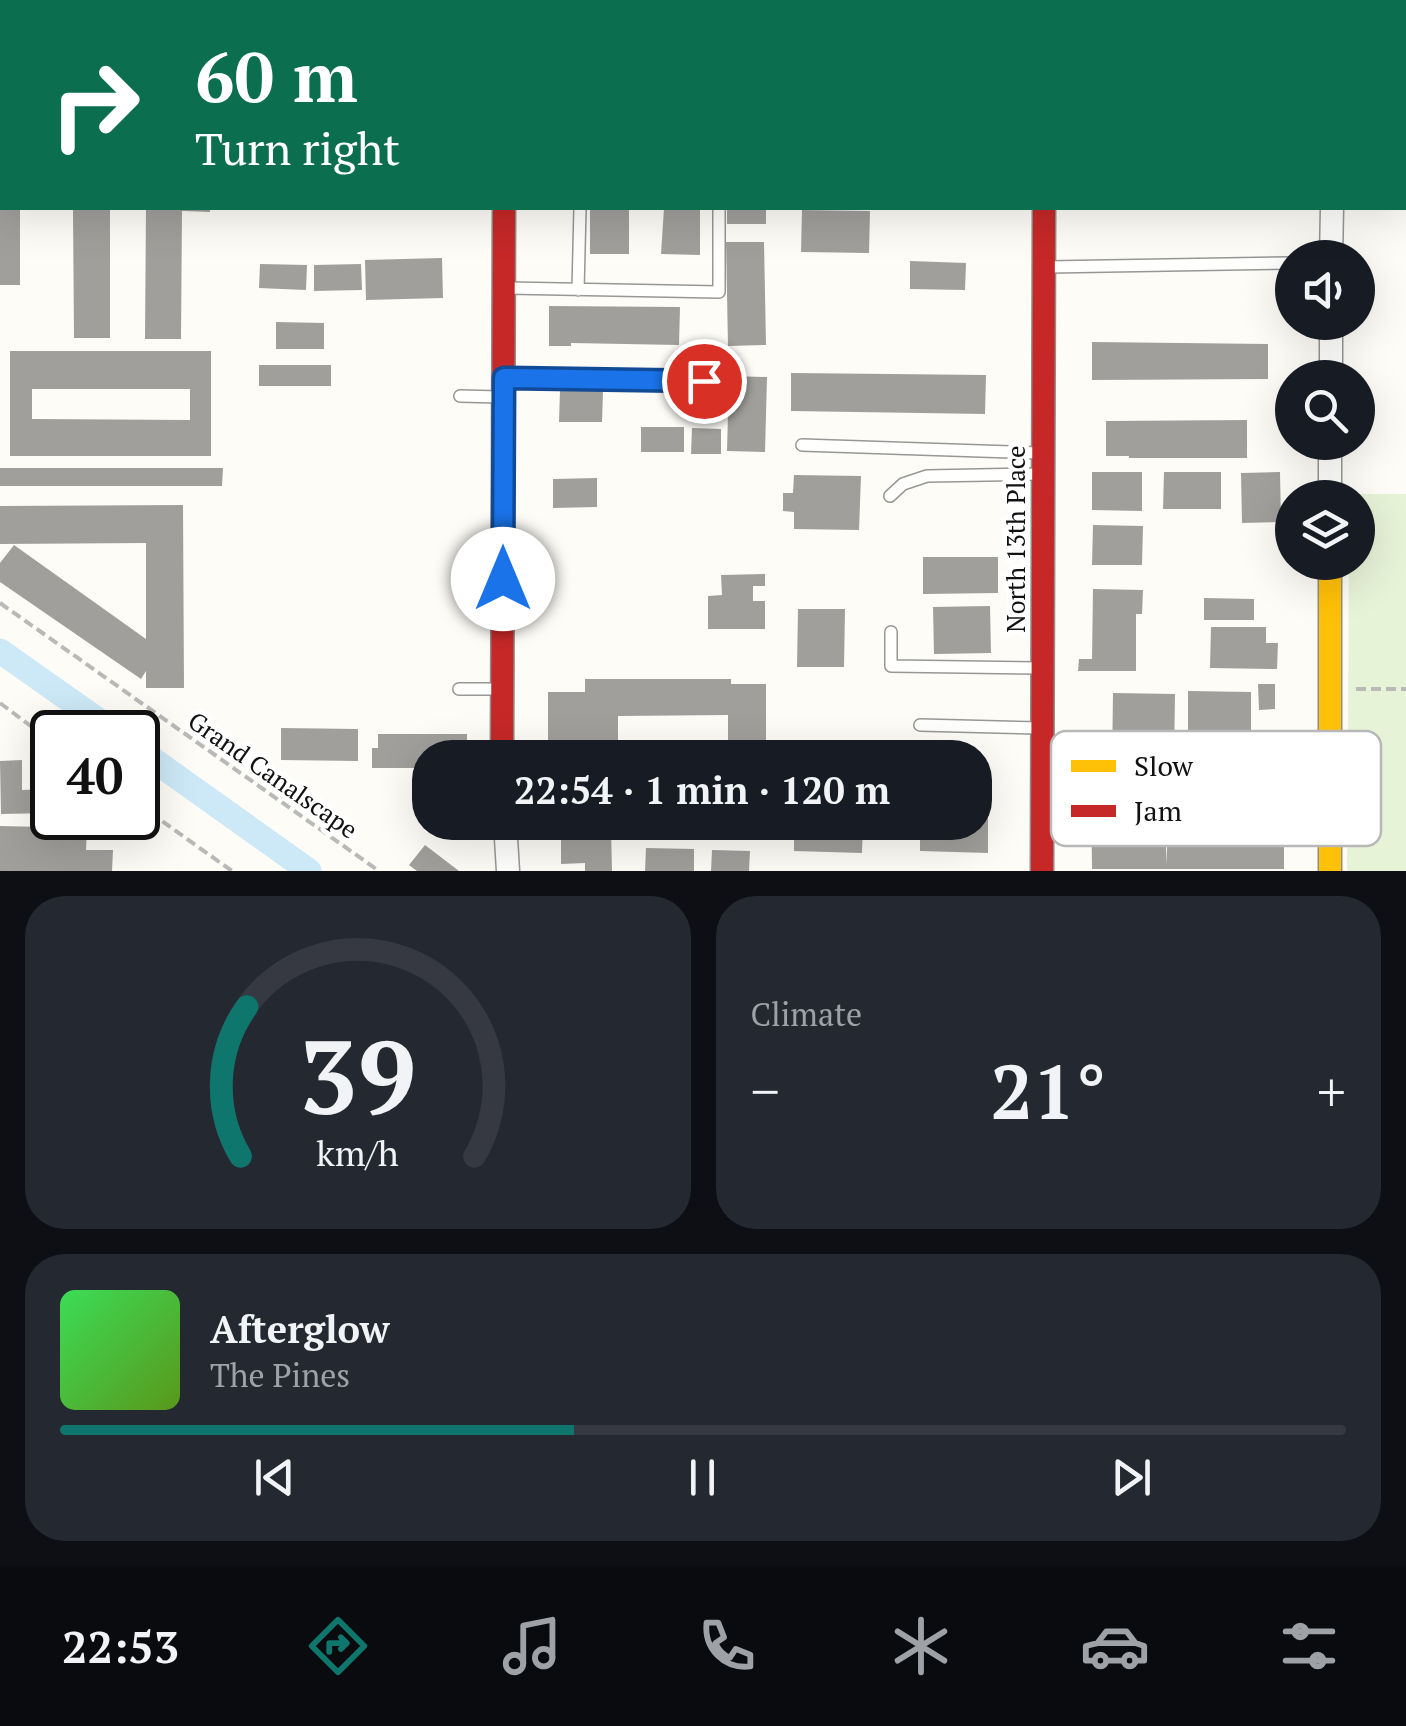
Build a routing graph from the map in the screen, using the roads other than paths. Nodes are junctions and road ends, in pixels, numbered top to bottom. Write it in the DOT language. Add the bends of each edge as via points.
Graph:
graph roads {
  1 [pos="504,210"];
  2 [pos="580,210"];
  3 [pos="720,210"];
  4 [pos="1044,210"];
  5 [pos="1332,210"];
  6 [pos="1331,240"];
  7 [pos="1275,263"];
  8 [pos="1044,266"];
  9 [pos="504,288"];
  10 [pos="578,290"];
  11 [pos="704,381"];
  12 [pos="504,388"];
  13 [pos="460,396"];
  14 [pos="802,445"];
  15 [pos="1043,463"];
  16 [pos="890,496"];
  17 [pos="1330,580"];
  18 [pos="891,632"];
  19 [pos="1043,668"];
  20 [pos="503,689"];
  21 [pos="458,690"];
  22 [pos="920,726"];
  23 [pos="1042,728"];
  24 [pos="1330,731"];
  25 [pos="502,740"];
  26 [pos="506,840"];
  27 [pos="508,871"];
  28 [pos="1042,871"];
  1 -- 9 [label="street"];
  2 -- 10 [label="lane"];
  3 -- 10 [label="lane" via="719,292"];
  4 -- 8 [label="street, North 13th Place"];
  5 -- 6 [label="street"];
  7 -- 8 [label="lane"];
  8 -- 15 [label="street, North 13th Place"];
  9 -- 10 [label="lane"];
  9 -- 12 [label="street"];
  11 -- 12 [label="lane"];
  12 -- 13 [label="lane"];
  12 -- 20 [label="street"];
  14 -- 15 [label="lane"];
  15 -- 16 [label="lane" via="927,476"];
  15 -- 19 [label="street, North 13th Place"];
  17 -- 24 [label="street"];
  18 -- 19 [label="lane" via="891,666"];
  19 -- 23 [label="street, North 13th Place"];
  20 -- 21 [label="lane"];
  20 -- 25 [label="street"];
  22 -- 23 [label="lane"];
  23 -- 28 [label="street, North 13th Place"];
  26 -- 27 [label="street"];
}
